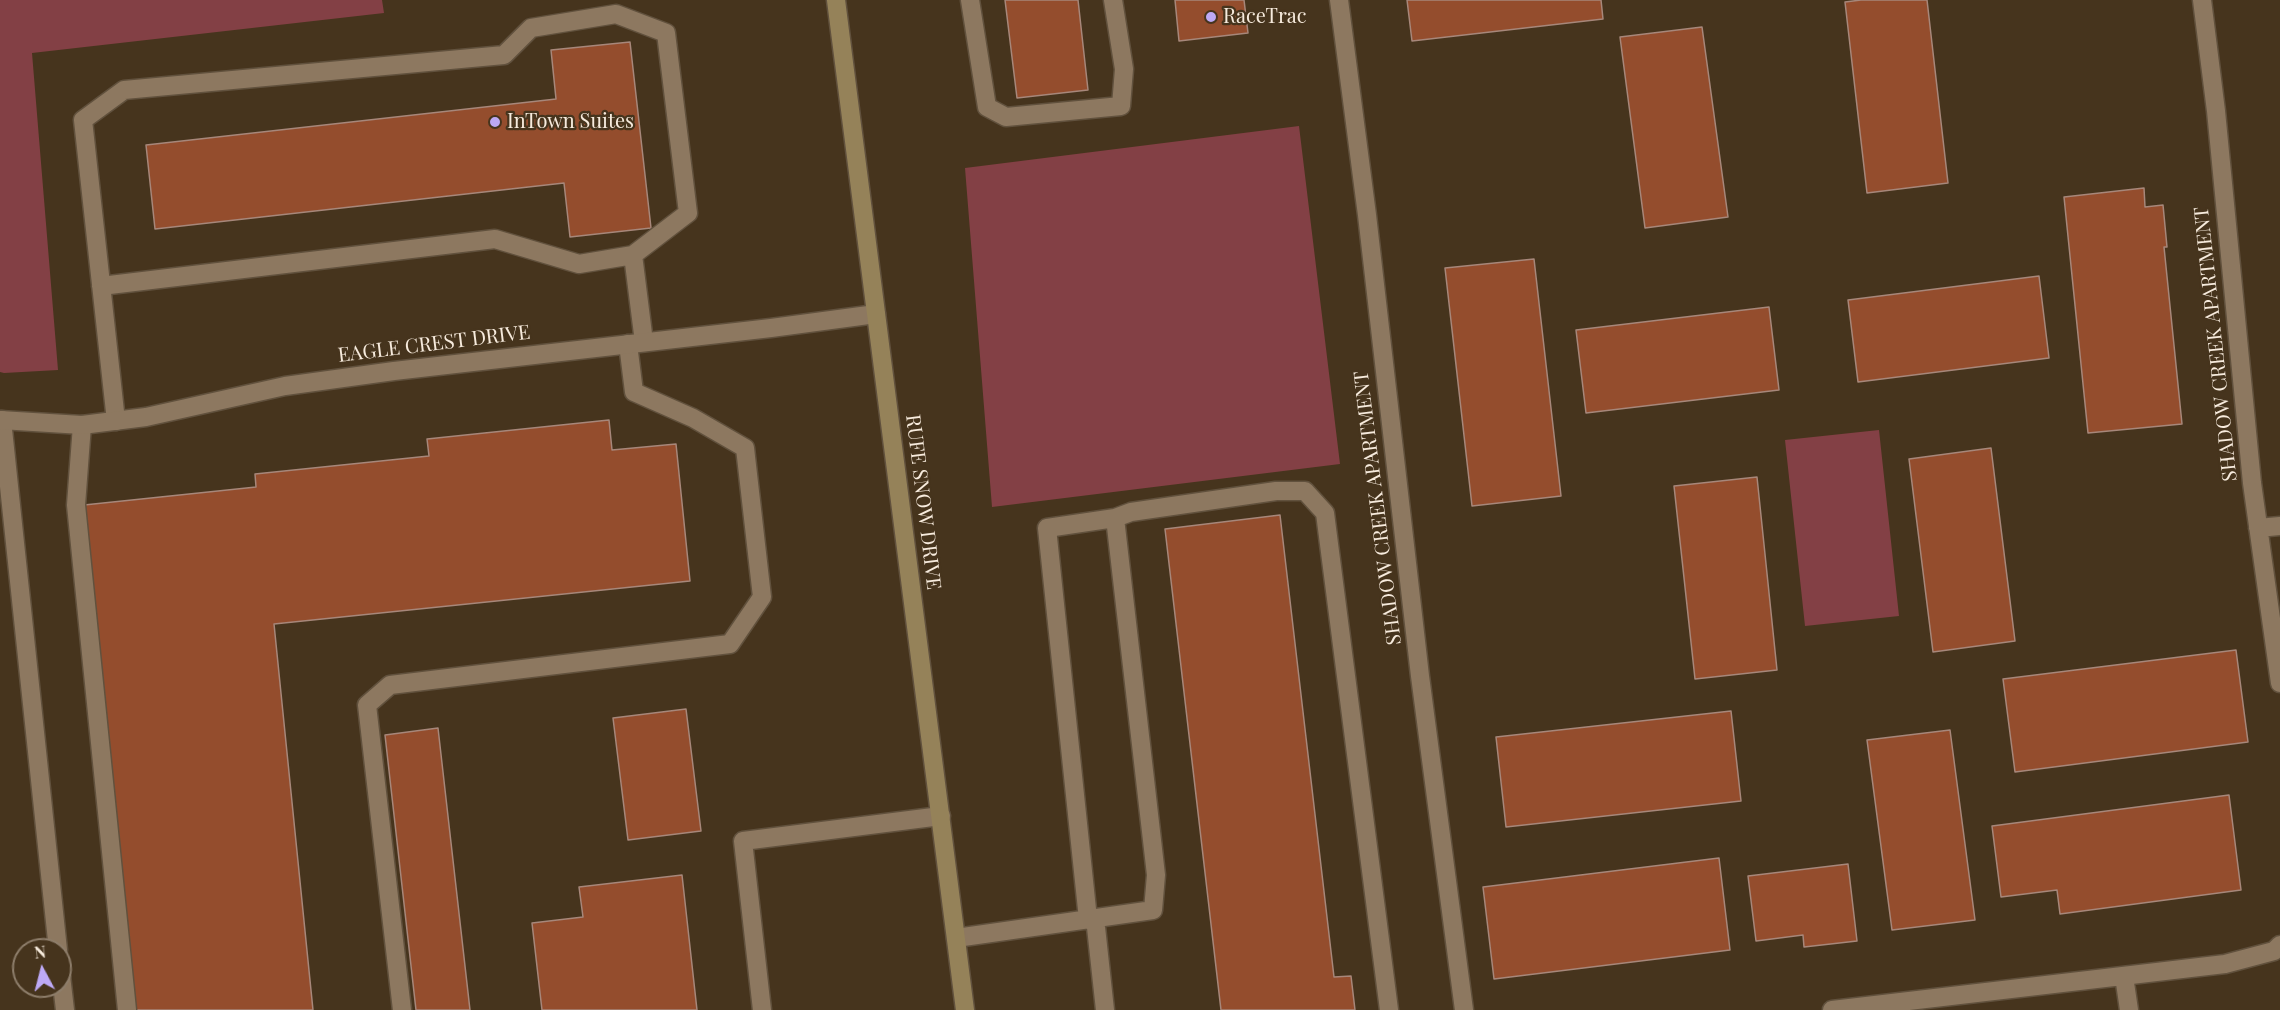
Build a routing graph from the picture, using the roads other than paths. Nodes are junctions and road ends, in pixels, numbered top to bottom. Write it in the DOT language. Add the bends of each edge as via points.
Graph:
graph roads {
  1 [pos="836,0"];
  2 [pos="970,0"];
  3 [pos="1113,0"];
  4 [pos="1338,0"];
  5 [pos="2202,0"];
  6 [pos="633,255"];
  7 [pos="100,286"];
  8 [pos="876,314"];
  9 [pos="636,343"];
  10 [pos="1,420"];
  11 [pos="116,421"];
  12 [pos="82,425"];
  13 [pos="1115,518"];
  14 [pos="2280,526"];
  15 [pos="2258,528"];
  16 [pos="2280,682"];
  17 [pos="941,816"];
  18 [pos="1092,919"];
  19 [pos="57,938"];
  20 [pos="957,938"];
  21 [pos="2280,945"];
  22 [pos="2124,976"];
  23 [pos="127,1010"];
  24 [pos="402,1010"];
  25 [pos="762,1010"];
  26 [pos="965,1010"];
  27 [pos="1105,1010"];
  28 [pos="1389,1010"];
  29 [pos="1464,1010"];
  30 [pos="1832,1010"];
  31 [pos="2129,1010"];
  1 -- 8 [label="main road, RUFE SNOW DRIVE"];
  2 -- 3 [label="street" via="987,107 1006,117 1121,106 1124,69"];
  4 -- 29 [label="street, SHADOW CREEK APARTMENT"];
  5 -- 15 [label="street, SHADOW CREEK APARTMENT"];
  6 -- 7 [label="street" via="579,264 495,239"];
  6 -- 7 [label="street" via="688,213 666,33 616,14 531,28 504,56 124,90 83,120"];
  6 -- 9 [label="street"];
  7 -- 11 [label="street"];
  8 -- 9 [label="street, EAGLE CREST DRIVE"];
  8 -- 17 [label="main road, RUFE SNOW DRIVE"];
  9 -- 11 [label="street, EAGLE CREST DRIVE" via="285,386"];
  9 -- 24 [label="street" via="634,392 693,418 745,448 762,597 730,644 390,685 367,705"];
  10 -- 12 [label="street, EAGLE CREST DRIVE"];
  10 -- 19 [label="street"];
  11 -- 12 [label="street, EAGLE CREST DRIVE"];
  12 -- 23 [label="street" via="76,506"];
  13 -- 18 [label="street" via="1156,875 1153,910"];
  13 -- 18 [label="street" via="1047,528"];
  13 -- 28 [label="street" via="1131,512 1276,491 1305,491 1325,513"];
  14 -- 15 [label="street"];
  15 -- 16 [label="street, SHADOW CREEK APARTMENT"];
  17 -- 20 [label="main road, RUFE SNOW DRIVE"];
  17 -- 25 [label="street" via="743,841"];
  18 -- 20 [label="street"];
  18 -- 27 [label="street"];
  20 -- 26 [label="main road, RUFE SNOW DRIVE"];
  21 -- 22 [label="street" via="2274,951 2225,964"];
  22 -- 30 [label="street"];
  22 -- 31 [label="street"];
}
